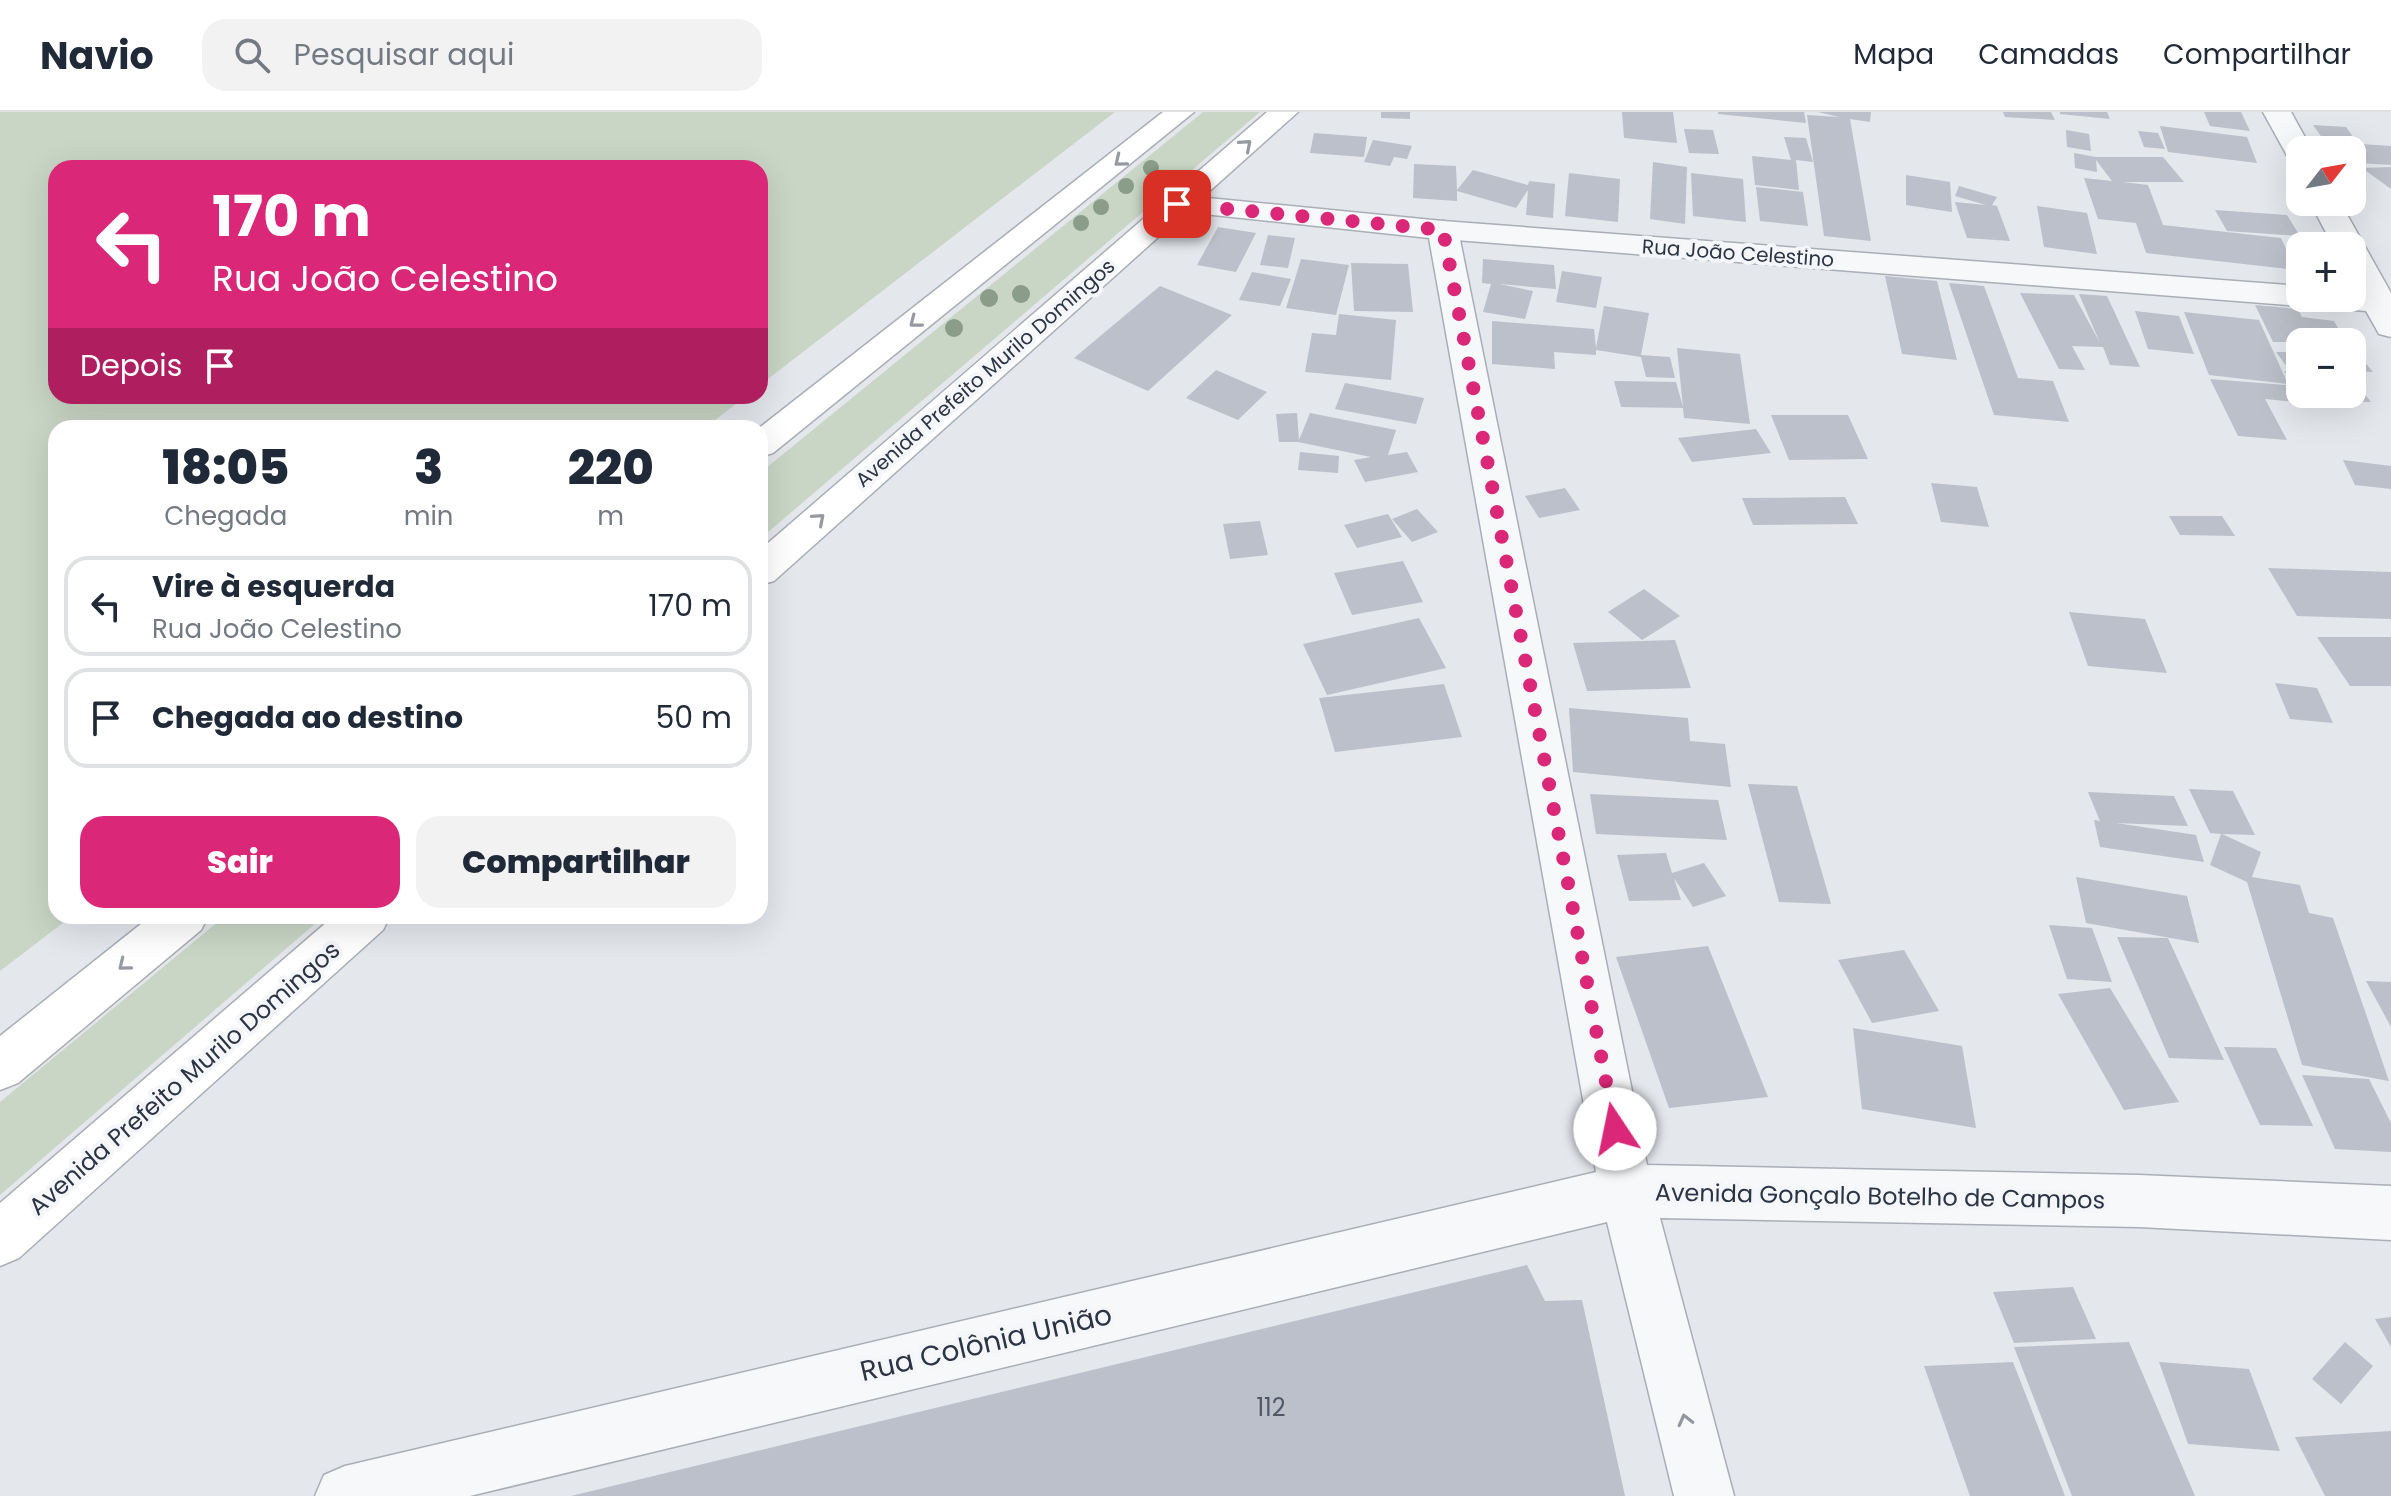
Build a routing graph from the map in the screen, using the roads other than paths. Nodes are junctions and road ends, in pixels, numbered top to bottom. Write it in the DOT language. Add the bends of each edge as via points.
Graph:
graph roads {
  1 [pos="1180,112"];
  2 [pos="1284,112"];
  3 [pos="2277,112"];
  4 [pos="2290,136"];
  5 [pos="1177,204"];
  6 [pos="1443,230"];
  7 [pos="2366,276"];
  8 [pos="2286,295"];
  9 [pos="2366,306"];
  10 [pos="2387,311"];
  11 [pos="768,439"];
  12 [pos="768,564"];
  13 [pos="175,924"];
  14 [pos="358,924"];
  15 [pos="0,1067"];
  16 [pos="1626,1191"];
  17 [pos="2391,1213"];
  18 [pos="0,1239"];
  19 [pos="345,1496"];
  20 [pos="1704,1496"];
  1 -- 11 [label="main road, one-way"];
  5 -- 2 [label="main road, Avenida Prefeito Murilo Domingos, one-way"];
  3 -- 4 [label="street"];
  5 -- 6 [label="street, Rua João Celestino"];
  12 -- 5 [label="main road, Avenida Prefeito Murilo Domingos, one-way"];
  6 -- 8 [label="street, Rua João Celestino"];
  6 -- 16 [label="street, Avenida Gonçalo Botelho de Campos"];
  7 -- 10 [label="street"];
  9 -- 10 [label="street"];
  13 -- 15 [label="main road, one-way"];
  14 -- 18 [label="main road, Avenida Prefeito Murilo Domingos"];
  16 -- 17 [label="street, Avenida Gonçalo Botelho de Campos" via="2139,1201"];
  16 -- 19 [label="street, Rua Colônia União"];
  20 -- 16 [label="street, one-way"];
}
